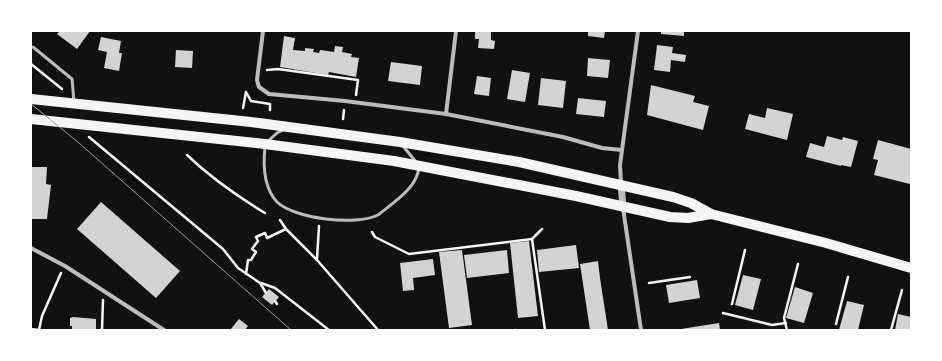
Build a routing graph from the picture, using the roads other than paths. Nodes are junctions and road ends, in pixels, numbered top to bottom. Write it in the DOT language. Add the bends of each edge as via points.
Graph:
graph roads {
  1 [pos="263,31"];
  2 [pos="456,31"];
  3 [pos="638,31"];
  4 [pos="33,46"];
  5 [pos="31,99"];
  6 [pos="74,103"];
  7 [pos="446,114"];
  8 [pos="31,119"];
  9 [pos="290,127"];
  10 [pos="400,142"];
  11 [pos="265,144"];
  12 [pos="622,150"];
  13 [pos="420,166"];
  14 [pos="621,184"];
  15 [pos="623,207"];
  16 [pos="711,214"];
  17 [pos="31,248"];
  18 [pos="911,268"];
  19 [pos="164,330"];
  20 [pos="641,330"];
  1 -- 7 [label="street" via="256,80 263,91 277,95"];
  2 -- 7 [label="street"];
  3 -- 12 [label="street"];
  4 -- 6 [label="lane" via="72,79"];
  5 -- 6 [label="main road"];
  6 -- 9 [label="main road"];
  7 -- 12 [label="street"];
  8 -- 11 [label="main road"];
  9 -- 10 [label="main road"];
  9 -- 11 [label="lane" via="277,133"];
  10 -- 13 [label="lane"];
  10 -- 14 [label="main road" via="519,162"];
  11 -- 13 [label="main road"];
  11 -- 13 [label="lane" via="267,182 277,202 298,213 330,219 354,221 378,215 413,185 418,179"];
  12 -- 14 [label="street"];
  13 -- 15 [label="main road"];
  14 -- 15 [label="street"];
  14 -- 16 [label="main road" via="691,203"];
  15 -- 16 [label="main road" via="670,217 688,218"];
  15 -- 20 [label="street"];
  16 -- 18 [label="main road"];
  17 -- 19 [label="street" via="104,290"];
}
